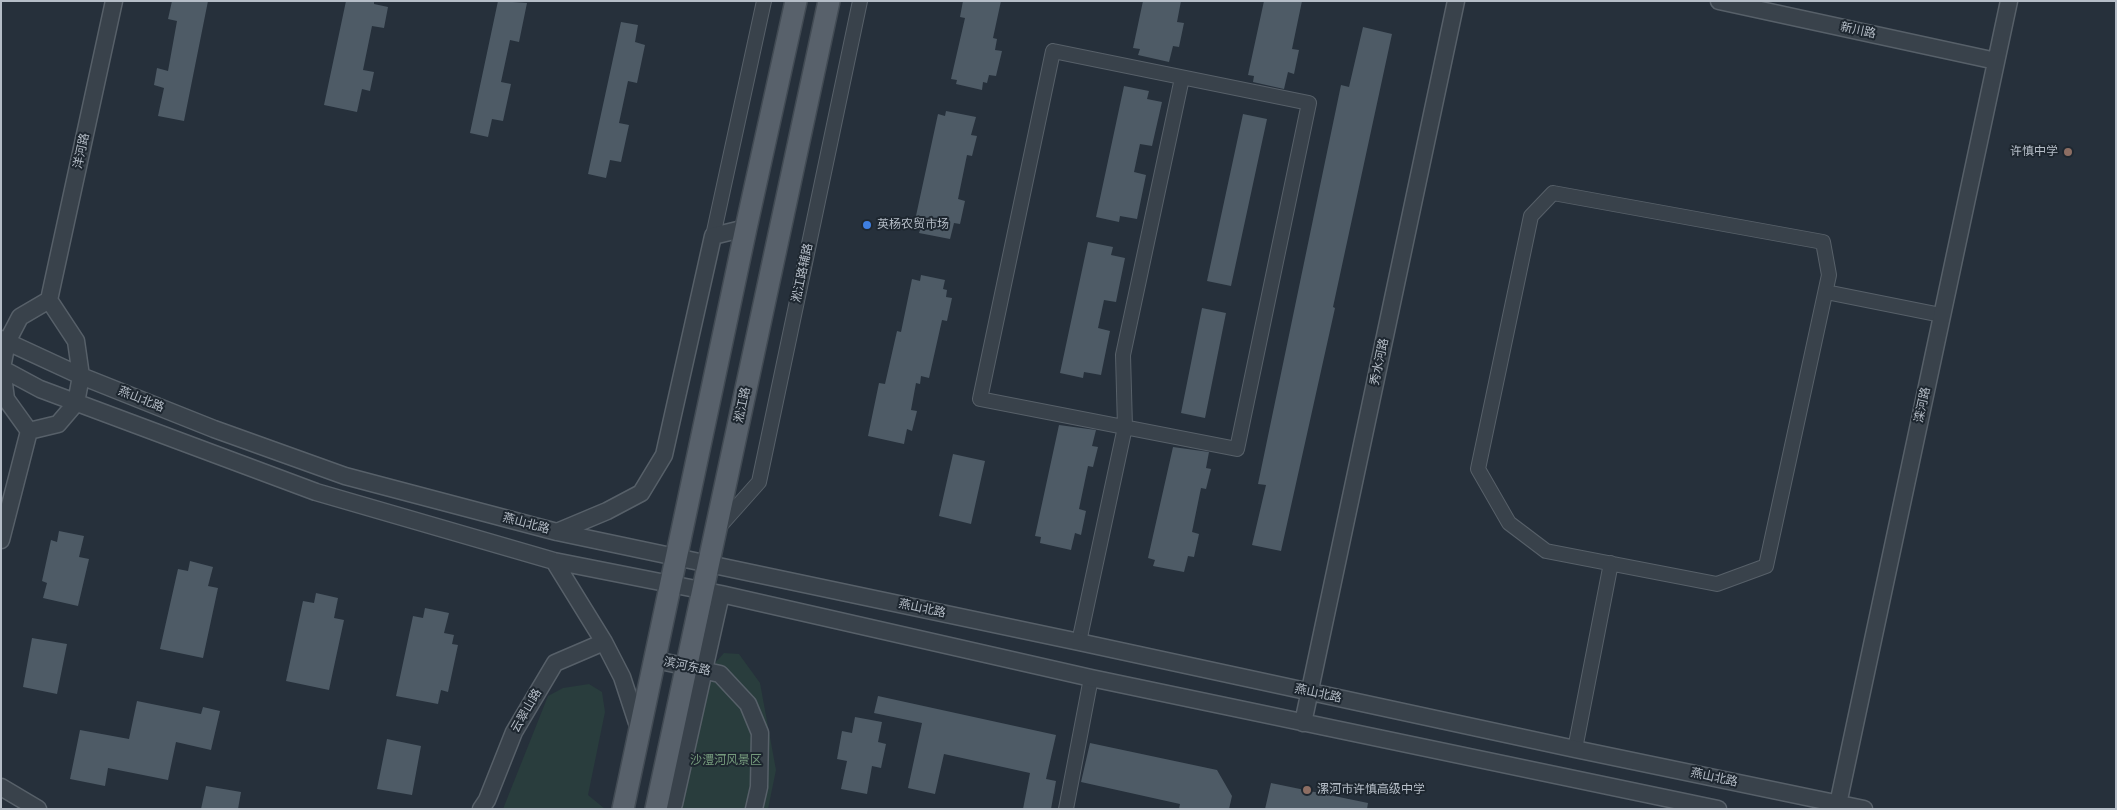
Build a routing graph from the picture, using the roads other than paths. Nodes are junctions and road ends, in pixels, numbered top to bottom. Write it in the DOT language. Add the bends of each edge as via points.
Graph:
graph roads {
  1 [pos="114,1"];
  2 [pos="764,1"];
  3 [pos="796,1"];
  4 [pos="829,1"];
  5 [pos="860,1"];
  6 [pos="1456,1"];
  7 [pos="1719,1"];
  8 [pos="2009,1"];
  9 [pos="1996,61"];
  10 [pos="1182,78"];
  11 [pos="746,228"];
  12 [pos="713,236"];
  13 [pos="1826,292"];
  14 [pos="49,300"];
  15 [pos="1942,315"];
  16 [pos="4,340"];
  17 [pos="2,368"];
  18 [pos="81,376"];
  19 [pos="76,403"];
  20 [pos="1125,427"];
  21 [pos="28,431"];
  22 [pos="716,529"];
  23 [pos="557,532"];
  24 [pos="1,540"];
  25 [pos="677,558"];
  26 [pos="554,561"];
  27 [pos="1611,563"];
  28 [pos="708,565"];
  29 [pos="672,584"];
  30 [pos="712,592"];
  31 [pos="604,642"];
  32 [pos="1079,642"];
  33 [pos="656,660"];
  34 [pos="696,668"];
  35 [pos="1092,678"];
  36 [pos="1310,693"];
  37 [pos="1303,723"];
  38 [pos="640,733"];
  39 [pos="1575,749"];
  40 [pos="1,787"];
  41 [pos="1838,806"];
  42 [pos="38,809"];
  43 [pos="481,809"];
  44 [pos="623,809"];
  45 [pos="656,809"];
  46 [pos="661,809"];
  47 [pos="754,809"];
  48 [pos="1066,809"];
  49 [pos="1718,809"];
  50 [pos="1864,809"];
  1 -- 14 [label="street, 洋河路"];
  2 -- 12 [label="street"];
  3 -- 11 [label="main road"];
  4 -- 22 [label="main road, 淞江路"];
  5 -- 22 [label="street, 淞江路辅路" via="759,482"];
  6 -- 36 [label="street, 秀水河路"];
  7 -- 9 [label="street, 新川路"];
  8 -- 9 [label="street, 滦河路"];
  9 -- 15 [label="street, 滦河路"];
  10 -- 20 [label="street" via="1123,355"];
  10 -- 20 [label="street" via="1309,103 1237,449"];
  10 -- 20 [label="street" via="1053,51 980,399"];
  11 -- 12 [label="street"];
  11 -- 25 [label="main road"];
  12 -- 23 [label="street" via="664,455 641,493"];
  13 -- 15 [label="street"];
  13 -- 27 [label="street" via="1766,566 1717,584"];
  13 -- 27 [label="street" via="1829,276 1823,242 1553,193 1530,216 1478,469 1509,523 1546,550"];
  14 -- 16 [label="street" via="20,317"];
  14 -- 18 [label="street" via="76,341"];
  15 -- 41 [label="street, 滦河路"];
  16 -- 17 [label="street"];
  16 -- 18 [label="street, 燕山北路"];
  17 -- 19 [label="street, 燕山北路" via="40,389"];
  17 -- 21 [label="street" via="6,399"];
  18 -- 19 [label="street"];
  18 -- 23 [label="street, 燕山北路" via="345,476"];
  19 -- 21 [label="street" via="58,424"];
  19 -- 26 [label="street, 燕山北路" via="316,492"];
  20 -- 32 [label="street"];
  21 -- 24 [label="street"];
  22 -- 28 [label="main road, 淞江路"];
  23 -- 25 [label="street, 燕山北路"];
  25 -- 28 [label="street, 燕山北路"];
  25 -- 29 [label="main road"];
  26 -- 29 [label="street, 燕山北路"];
  26 -- 31 [label="street"];
  27 -- 39 [label="street"];
  28 -- 30 [label="main road, 淞江路"];
  28 -- 32 [label="street, 燕山北路"];
  29 -- 30 [label="street, 燕山北路"];
  29 -- 33 [label="main road"];
  30 -- 34 [label="main road, 淞江路"];
  30 -- 35 [label="street, 燕山北路"];
  31 -- 38 [label="street" via="622,677"];
  31 -- 43 [label="street, 云翠山路" via="555,663 514,732"];
  32 -- 36 [label="street, 燕山北路"];
  33 -- 34 [label="street, 滨河东路"];
  33 -- 38 [label="main road"];
  34 -- 45 [label="main road, 淞江路"];
  34 -- 46 [label="street" via="674,804"];
  34 -- 47 [label="street, 滨河东路" via="720,674 748,704 760,733 759,787"];
  35 -- 37 [label="street, 燕山北路"];
  35 -- 48 [label="street"];
  36 -- 37 [label="street, 秀水河路"];
  36 -- 39 [label="street, 燕山北路"];
  37 -- 49 [label="street, 燕山北路"];
  38 -- 44 [label="main road"];
  39 -- 41 [label="street, 燕山北路"];
  40 -- 42 [label="street"];
  41 -- 50 [label="street, 燕山北路"];
}
